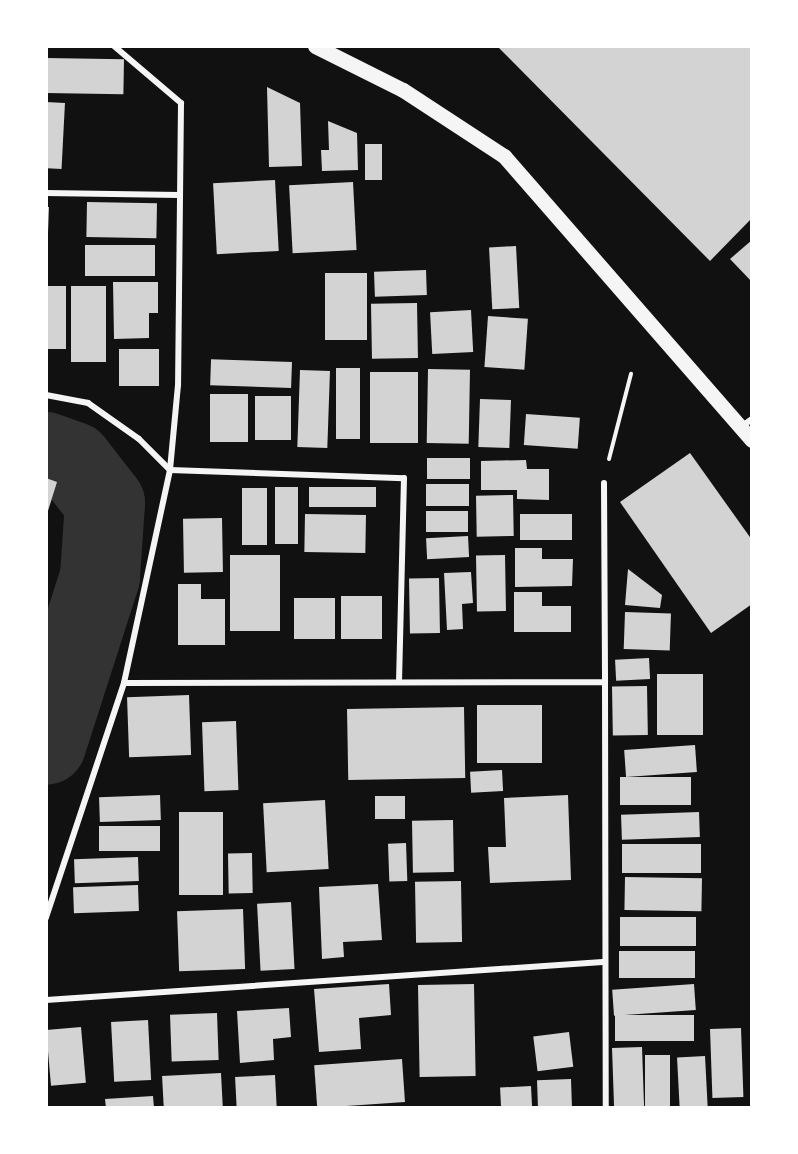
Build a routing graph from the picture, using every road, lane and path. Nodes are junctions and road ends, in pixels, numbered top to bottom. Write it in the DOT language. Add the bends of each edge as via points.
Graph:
graph roads {
  1 [pos="114,46"];
  2 [pos="315,46"];
  3 [pos="46,193"];
  4 [pos="179,195"];
  5 [pos="631,374"];
  6 [pos="46,395"];
  7 [pos="746,423"];
  8 [pos="752,440"];
  9 [pos="170,470"];
  10 [pos="604,483"];
  11 [pos="399,682"];
  12 [pos="605,682"];
  13 [pos="124,683"];
  14 [pos="46,918"];
  15 [pos="603,962"];
  16 [pos="46,1000"];
  17 [pos="606,1107"];
  1 -- 4 [label="street" via="182,103"];
  2 -- 7 [label="main road" via="403,90 504,156"];
  3 -- 4 [label="street"];
  4 -- 9 [label="street" via="178,385"];
  5 -- 10 [label="path"];
  6 -- 9 [label="street" via="88,403 139,439"];
  7 -- 8 [label="main road"];
  9 -- 11 [label="street" via="404,478"];
  9 -- 13 [label="street"];
  10 -- 12 [label="street"];
  11 -- 12 [label="street"];
  11 -- 13 [label="street"];
  12 -- 15 [label="street"];
  13 -- 14 [label="street"];
  15 -- 16 [label="street"];
  15 -- 17 [label="street"];
}
